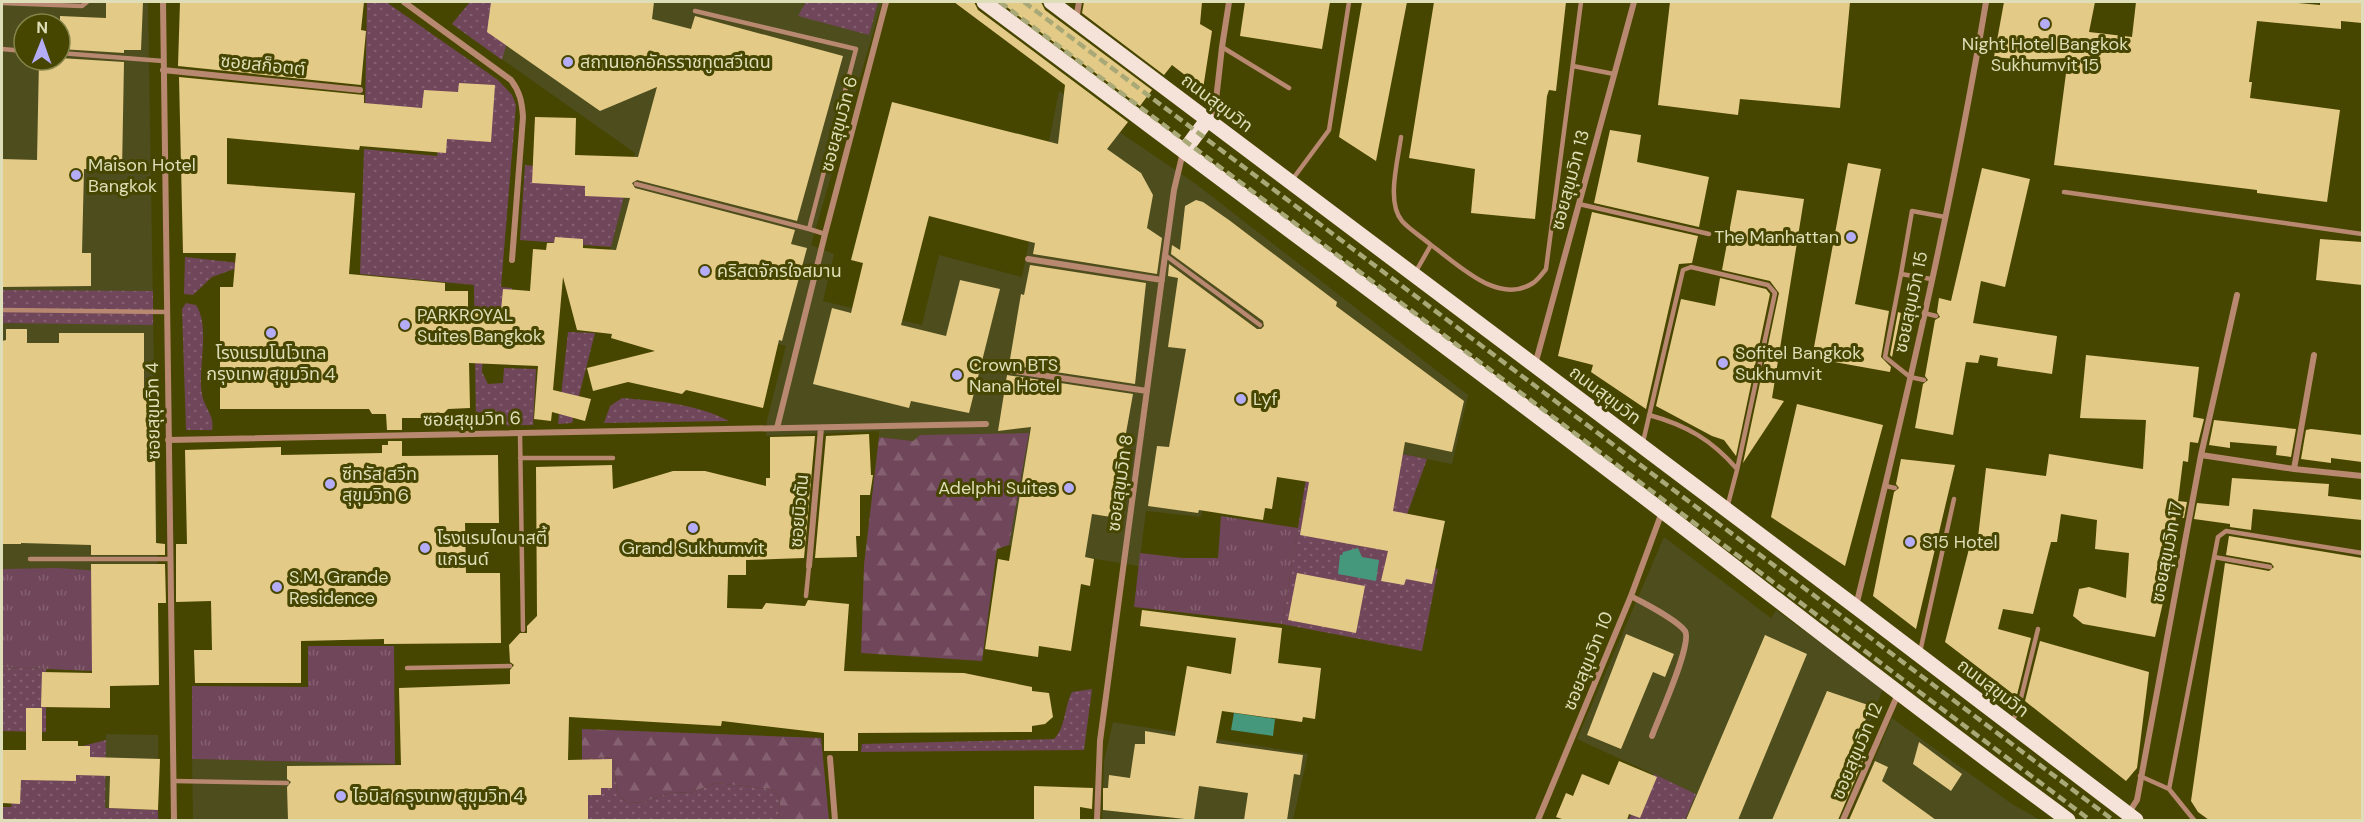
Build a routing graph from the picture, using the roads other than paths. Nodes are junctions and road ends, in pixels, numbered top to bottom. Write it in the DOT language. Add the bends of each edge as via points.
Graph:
graph roads {
  1 [pos="87,2"];
  2 [pos="163,2"];
  3 [pos="404,2"];
  4 [pos="886,2"];
  5 [pos="984,2"];
  6 [pos="1051,2"];
  7 [pos="1079,2"];
  8 [pos="1229,2"];
  9 [pos="1350,2"];
  10 [pos="1581,2"];
  11 [pos="1634,2"];
  12 [pos="1986,2"];
  13 [pos="2,3"];
  14 [pos="695,11"];
  15 [pos="1076,21"];
  16 [pos="1221,47"];
  17 [pos="72,54"];
  18 [pos="163,61"];
  19 [pos="1573,66"];
  20 [pos="164,70"];
  21 [pos="1614,74"];
  22 [pos="1289,88"];
  23 [pos="360,90"];
  24 [pos="1207,120"];
  25 [pos="1401,137"];
  26 [pos="1184,151"];
  27 [pos="1290,183"];
  28 [pos="636,184"];
  29 [pos="2064,192"];
  30 [pos="1579,204"];
  31 [pos="1945,217"];
  32 [pos="809,229"];
  33 [pos="825,234"];
  34 [pos="1709,234"];
  35 [pos="2362,234"];
  36 [pos="1431,245"];
  37 [pos="1165,255"];
  38 [pos="1029,259"];
  39 [pos="513,260"];
  40 [pos="1901,274"];
  41 [pos="1413,275"];
  42 [pos="1931,279"];
  43 [pos="1162,280"];
  44 [pos="2237,295"];
  45 [pos="2,310"];
  46 [pos="168,312"];
  47 [pos="1924,313"];
  48 [pos="1936,316"];
  49 [pos="1260,325"];
  50 [pos="2314,356"];
  51 [pos="1535,366"];
  52 [pos="1001,369"];
  53 [pos="1910,377"];
  54 [pos="1924,380"];
  55 [pos="1147,391"];
  56 [pos="1649,416"];
  57 [pos="986,424"];
  58 [pos="777,428"];
  59 [pos="821,428"];
  60 [pos="520,433"];
  61 [pos="168,440"];
  62 [pos="1642,448"];
  63 [pos="2201,455"];
  64 [pos="520,458"];
  65 [pos="613,458"];
  66 [pos="2294,469"];
  67 [pos="1737,470"];
  68 [pos="2362,476"];
  69 [pos="1886,486"];
  70 [pos="1895,488"];
  71 [pos="1954,499"];
  72 [pos="1726,510"];
  73 [pos="1662,512"];
  74 [pos="2362,553"];
  75 [pos="2214,557"];
  76 [pos="30,559"];
  77 [pos="172,559"];
  78 [pos="809,566"];
  79 [pos="2270,567"];
  80 [pos="806,596"];
  81 [pos="1631,596"];
  82 [pos="1856,607"];
  83 [pos="2038,629"];
  84 [pos="524,630"];
  85 [pos="1919,656"];
  86 [pos="510,666"];
  87 [pos="407,668"];
  88 [pos="1898,694"];
  89 [pos="2010,725"];
  90 [pos="1652,736"];
  91 [pos="830,758"];
  92 [pos="2140,776"];
  93 [pos="174,781"];
  94 [pos="287,783"];
  95 [pos="2169,789"];
  96 [pos="2132,818"];
  97 [pos="174,820"];
  98 [pos="835,820"];
  99 [pos="1097,820"];
  100 [pos="1538,820"];
  101 [pos="1843,820"];
  102 [pos="2068,820"];
  103 [pos="2194,820"];
  1 -- 13 [label="lane" via="82,6"];
  2 -- 18 [label="street, ซอยสุขุมวิท 4"];
  3 -- 39 [label="street" via="518,89 523,117"];
  4 -- 33 [label="street, ซอยสุขุมวิท 6"];
  5 -- 26 [label="main road"];
  6 -- 15 [label="main road, ถนนสุขุมวิท"];
  7 -- 15 [label="street"];
  8 -- 16 [label="street"];
  9 -- 27 [label="lane" via="1329,130"];
  10 -- 19 [label="lane"];
  11 -- 21 [label="street, ซอยสุขุมวิท 13"];
  12 -- 31 [label="street, ซอยสุขุมวิท 15"];
  14 -- 32 [label="lane" via="856,49"];
  15 -- 24 [label="main road, ถนนสุขุมวิท"];
  16 -- 22 [label="lane"];
  16 -- 24 [label="street" via="1215,109"];
  17 -- 18 [label="lane"];
  18 -- 20 [label="street, ซอยสุขุมวิท 4"];
  19 -- 21 [label="lane"];
  19 -- 36 [label="lane" via="1546,269 1534,283 1504,289 1488,285"];
  20 -- 23 [label="street, ซอยสก็อตต์"];
  20 -- 46 [label="street, ซอยสุขุมวิท 4"];
  21 -- 30 [label="street, ซอยสุขุมวิท 13"];
  24 -- 26 [label="main road"];
  24 -- 27 [label="main road, ถนนสุขุมวิท"];
  25 -- 36 [label="lane" via="1393,201 1396,212"];
  26 -- 37 [label="street, ซอยสุขุมวิท 8"];
  26 -- 73 [label="main road"];
  27 -- 41 [label="main road, ถนนสุขุมวิท"];
  28 -- 32 [label="lane"];
  29 -- 35 [label="lane"];
  30 -- 34 [label="lane"];
  30 -- 51 [label="street, ซอยสุขุมวิท 13"];
  31 -- 40 [label="lane" via="1912,211"];
  31 -- 42 [label="street, ซอยสุขุมวิท 15"];
  32 -- 33 [label="lane"];
  33 -- 58 [label="street, ซอยสุขุมวิท 6"];
  36 -- 41 [label="lane"];
  37 -- 43 [label="street, ซอยสุขุมวิท 8"];
  37 -- 49 [label="lane"];
  38 -- 43 [label="street"];
  40 -- 42 [label="lane"];
  40 -- 53 [label="lane" via="1885,357"];
  41 -- 51 [label="main road, ถนนสุขุมวิท"];
  42 -- 47 [label="street, ซอยสุขุมวิท 15"];
  43 -- 55 [label="street, ซอยสุขุมวิท 8"];
  44 -- 63 [label="street, ซอยสุขุมวิท 17"];
  45 -- 46 [label="lane"];
  46 -- 61 [label="street, ซอยสุขุมวิท 4"];
  47 -- 48 [label="lane"];
  47 -- 53 [label="street, ซอยสุขุมวิท 15"];
  50 -- 66 [label="street"];
  51 -- 62 [label="main road, ถนนสุขุมวิท"];
  52 -- 55 [label="street"];
  53 -- 54 [label="lane"];
  53 -- 69 [label="street, ซอยสุขุมวิท 15"];
  55 -- 99 [label="street, ซอยสุขุมวิท 8" via="1100,741"];
  56 -- 62 [label="lane"];
  56 -- 67 [label="lane" via="1671,421 1705,438"];
  56 -- 67 [label="lane" via="1683,270 1691,267 1768,285 1775,293"];
  57 -- 59 [label="street, ซอยสุขุมวิท 6"];
  58 -- 59 [label="street, ซอยสุขุมวิท 6"];
  58 -- 60 [label="street, ซอยสุขุมวิท 6"];
  59 -- 78 [label="street, ซอยนิวตัน"];
  60 -- 61 [label="street, ซอยสุขุมวิท 6"];
  60 -- 64 [label="lane"];
  61 -- 77 [label="street, ซอยสุขุมวิท 4"];
  62 -- 72 [label="main road, ถนนสุขุมวิท"];
  63 -- 66 [label="street"];
  63 -- 92 [label="street, ซอยสุขุมวิท 17"];
  64 -- 65 [label="lane"];
  64 -- 84 [label="lane"];
  66 -- 68 [label="street"];
  67 -- 72 [label="lane"];
  69 -- 70 [label="lane"];
  69 -- 82 [label="street, ซอยสุขุมวิท 15"];
  71 -- 85 [label="lane"];
  72 -- 82 [label="main road, ถนนสุขุมวิท"];
  73 -- 81 [label="street, ซอยสุขุมวิท 10"];
  73 -- 88 [label="main road"];
  74 -- 75 [label="lane" via="2226,531 2218,537"];
  75 -- 79 [label="lane"];
  75 -- 95 [label="lane"];
  76 -- 77 [label="lane"];
  77 -- 93 [label="street, ซอยสุขุมวิท 4"];
  78 -- 80 [label="lane, ซอยนิวตัน"];
  81 -- 90 [label="street" via="1687,634 1683,656"];
  81 -- 100 [label="street, ซอยสุขุมวิท 10"];
  82 -- 85 [label="main road, ถนนสุขุมวิท"];
  83 -- 89 [label="lane" via="2018,710"];
  85 -- 89 [label="main road, ถนนสุขุมวิท"];
  86 -- 87 [label="lane"];
  88 -- 101 [label="street, ซอยสุขุมวิท 12"];
  88 -- 102 [label="main road"];
  89 -- 96 [label="main road, ถนนสุขุมวิท"];
  91 -- 98 [label="street"];
  92 -- 95 [label="lane"];
  92 -- 96 [label="street, ซอยสุขุมวิท 17"];
  93 -- 94 [label="lane"];
  93 -- 97 [label="street, ซอยสุขุมวิท 4"];
  95 -- 103 [label="lane"];
}
